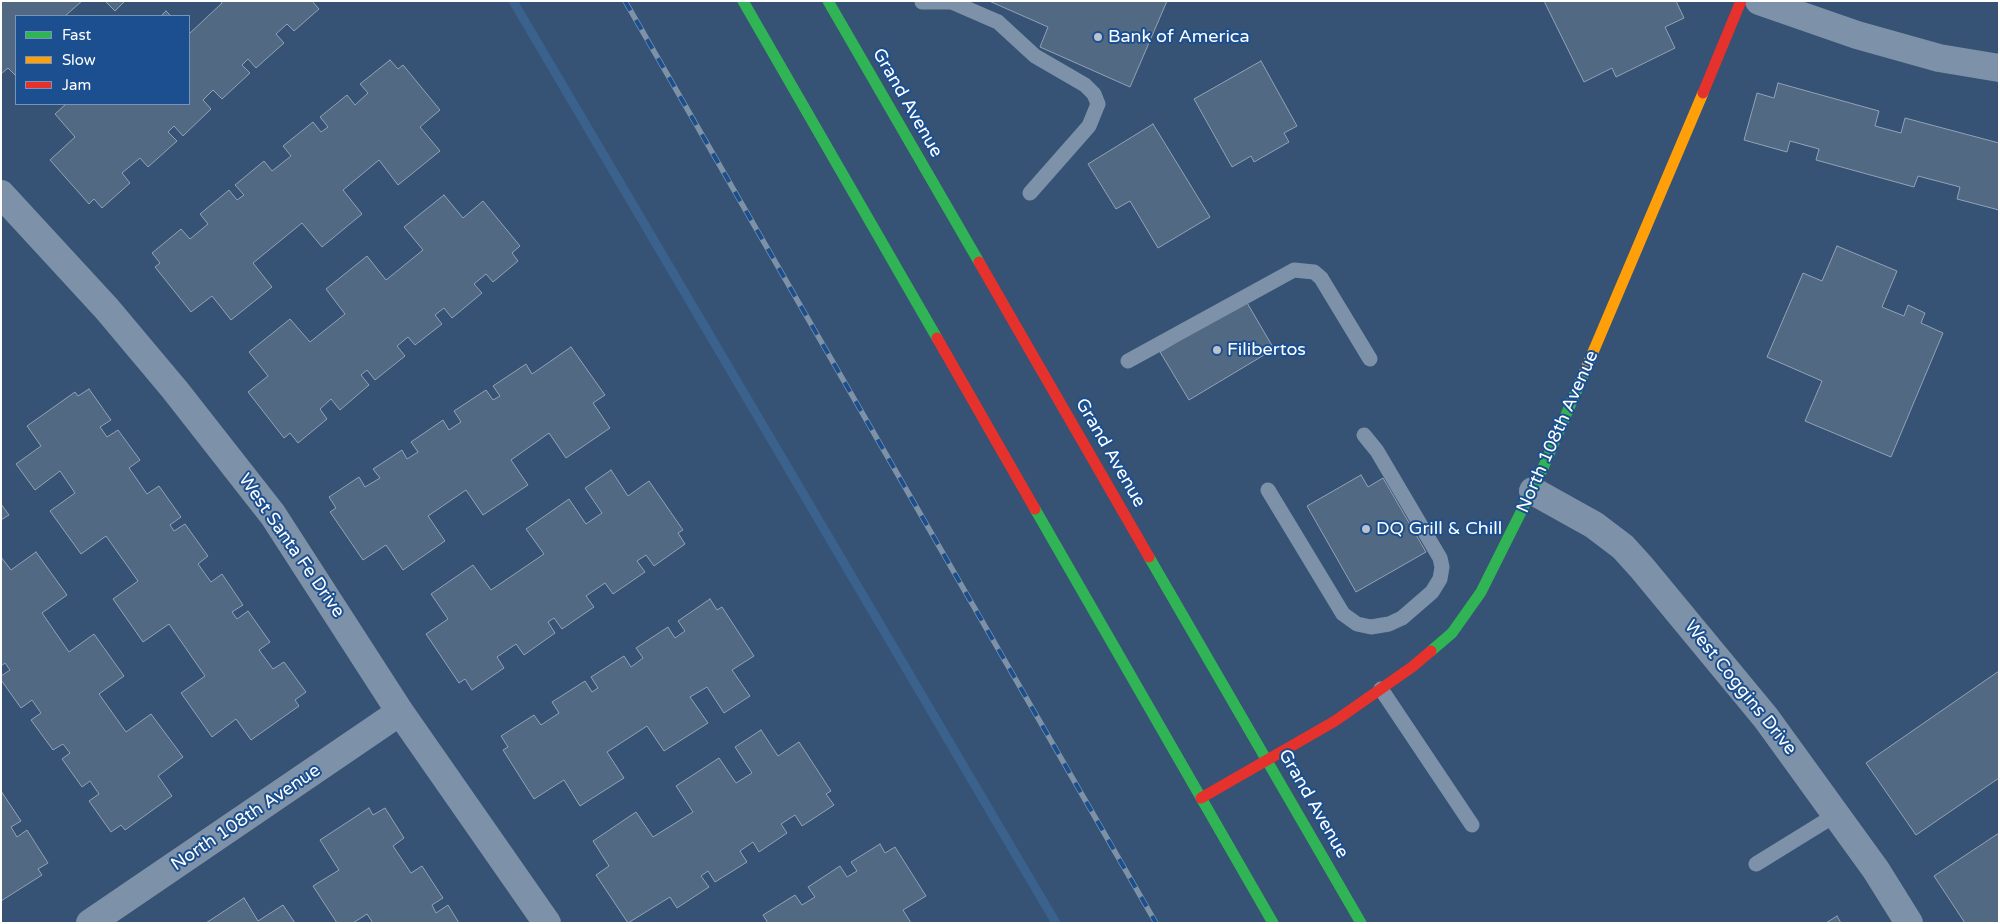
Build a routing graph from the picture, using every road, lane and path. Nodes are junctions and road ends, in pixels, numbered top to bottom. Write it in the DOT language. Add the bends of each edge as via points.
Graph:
graph roads {
  1 [pos="743,1"];
  2 [pos="828,1"];
  3 [pos="1741,1"];
  4 [pos="1760,1"];
  5 [pos="922,2"];
  6 [pos="1999,68"];
  7 [pos="1030,193"];
  8 [pos="1,194"];
  9 [pos="1370,359"];
  10 [pos="1128,361"];
  11 [pos="1364,435"];
  12 [pos="1268,490"];
  13 [pos="1533,491"];
  14 [pos="1381,689"];
  15 [pos="400,712"];
  16 [pos="1268,760"];
  17 [pos="1201,798"];
  18 [pos="1836,814"];
  19 [pos="1472,824"];
  20 [pos="1756,864"];
  21 [pos="90,923"];
  22 [pos="547,923"];
  23 [pos="1273,923"];
  24 [pos="1361,923"];
  25 [pos="1909,923"];
  1 -- 17 [label="main road"];
  2 -- 16 [label="main road, Grand Avenue"];
  3 -- 13 [label="main road, North 108th Avenue" via="1662,195"];
  4 -- 6 [label="street" via="1857,35 1940,58"];
  5 -- 7 [label="lane" via="952,2 998,22 1035,56 1085,85 1094,94 1098,104 1089,126"];
  8 -- 15 [label="street, West Santa Fe Drive" via="107,308 176,390 273,515"];
  9 -- 10 [label="lane" via="1321,278 1314,272 1294,270"];
  11 -- 12 [label="lane" via="1377,451 1440,558 1442,567 1432,592 1402,618 1371,627 1357,624 1343,614"];
  13 -- 14 [label="main road, North 108th Avenue" via="1481,592 1452,633"];
  13 -- 18 [label="street, West Coggins Drive" via="1594,524 1623,547 1766,718"];
  14 -- 16 [label="main road, North 108th Avenue" via="1336,721"];
  14 -- 19 [label="lane"];
  15 -- 21 [label="street, North 108th Avenue"];
  15 -- 22 [label="street, West Santa Fe Drive"];
  16 -- 17 [label="main road, North 108th Avenue"];
  16 -- 24 [label="main road, Grand Avenue"];
  17 -- 23 [label="main road"];
  18 -- 20 [label="lane"];
  18 -- 25 [label="street, West Coggins Drive"];
}
